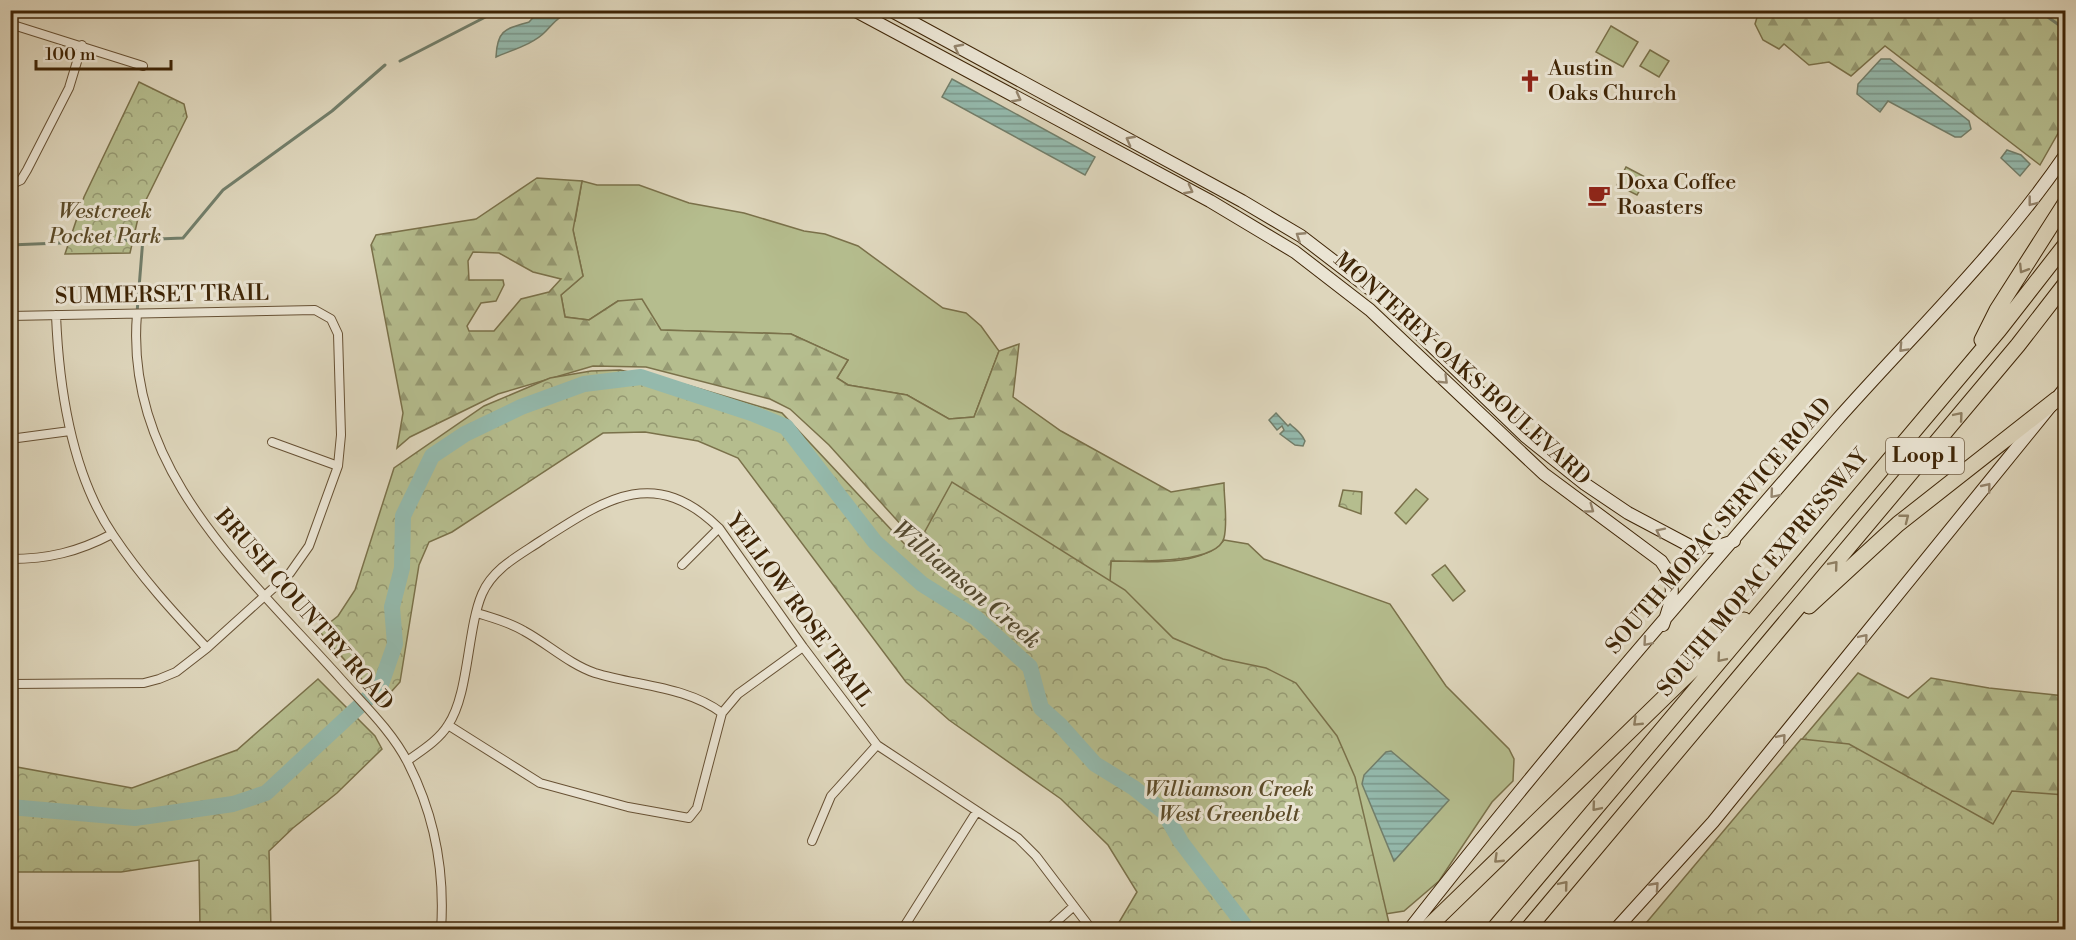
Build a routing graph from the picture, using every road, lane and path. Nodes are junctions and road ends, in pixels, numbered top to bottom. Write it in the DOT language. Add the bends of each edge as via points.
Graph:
graph roads {
  1 [pos="854,10"];
  2 [pos="890,10"];
  3 [pos="10,24"];
  4 [pos="82,45"];
  5 [pos="143,66"];
  6 [pos="2066,154"];
  7 [pos="10,185"];
  8 [pos="2066,202"];
  9 [pos="2066,244"];
  10 [pos="2066,283"];
  11 [pos="137,314"];
  12 [pos="56,315"];
  13 [pos="10,316"];
  14 [pos="1972,359"];
  15 [pos="2061,393"];
  16 [pos="70,431"];
  17 [pos="10,439"];
  18 [pos="272,442"];
  19 [pos="338,466"];
  20 [pos="719,528"];
  21 [pos="112,534"];
  22 [pos="1735,540"];
  23 [pos="10,559"];
  24 [pos="682,565"];
  25 [pos="265,597"];
  26 [pos="1772,597"];
  27 [pos="477,613"];
  28 [pos="1663,625"];
  29 [pos="1783,627"];
  30 [pos="803,647"];
  31 [pos="207,648"];
  32 [pos="10,684"];
  33 [pos="722,712"];
  34 [pos="448,725"];
  35 [pos="878,745"];
  36 [pos="407,761"];
  37 [pos="977,812"];
  38 [pos="812,841"];
  39 [pos="1074,906"];
  40 [pos="441,930"];
  41 [pos="902,930"];
  42 [pos="1047,930"];
  43 [pos="1092,930"];
  44 [pos="1409,930"];
  45 [pos="1425,930"];
  46 [pos="1493,930"];
  47 [pos="1527,930"];
  48 [pos="1615,930"];
  1 -- 28 [label="street, MONTEREY OAKS BOULEVARD, one-way" via="1252,225 1335,280 1527,459 1661,561 1673,587"];
  22 -- 2 [label="street, MONTEREY OAKS BOULEVARD, one-way" via="1694,548 1628,513 1525,436 1383,299 1321,249 1242,201"];
  3 -- 4 [label="street"];
  4 -- 5 [label="street"];
  4 -- 7 [label="street" via="69,88 32,160 21,180"];
  6 -- 22 [label="street, SOUTH MOPAC SERVICE ROAD, one-way" via="1995,248 1848,408"];
  8 -- 14 [label="highway, one-way" via="1997,310"];
  9 -- 14 [label="highway, SOUTH MOPAC EXPRESSWAY / Loop 1"];
  29 -- 10 [label="highway, Loop 1, one-way"];
  11 -- 12 [label="street, SUMMERSET TRAIL"];
  11 -- 19 [label="street, SUMMERSET TRAIL" via="315,310 331,319 338,334"];
  11 -- 25 [label="street, BRUSH COUNTRY ROAD" via="141,388 168,468 208,530"];
  12 -- 13 [label="street, SUMMERSET TRAIL"];
  12 -- 16 [label="street" via="59,369"];
  14 -- 26 [label="highway, SOUTH MOPAC EXPRESSWAY / Loop 1"];
  29 -- 15 [label="highway, one-way" via="1898,524"];
  48 -- 15 [label="street, one-way" via="1713,822"];
  16 -- 17 [label="street"];
  16 -- 21 [label="street" via="88,485"];
  18 -- 19 [label="street"];
  19 -- 25 [label="street" via="309,546 294,568"];
  20 -- 24 [label="street"];
  20 -- 27 [label="street, YELLOW ROSE TRAIL" via="687,502 665,495 645,493 612,499 504,565 482,593"];
  20 -- 30 [label="street, YELLOW ROSE TRAIL"];
  21 -- 23 [label="street" via="69,553"];
  21 -- 31 [label="street" via="155,593"];
  22 -- 28 [label="street, SOUTH MOPAC SERVICE ROAD"];
  25 -- 31 [label="street"];
  25 -- 36 [label="street, BRUSH COUNTRY ROAD" via="386,731"];
  26 -- 45 [label="highway, one-way" via="1728,633"];
  26 -- 46 [label="highway, SOUTH MOPAC EXPRESSWAY / Loop 1, one-way"];
  27 -- 33 [label="street" via="524,630 579,667 689,695"];
  27 -- 34 [label="street, YELLOW ROSE TRAIL" via="458,702"];
  28 -- 44 [label="street, SOUTH MOPAC SERVICE ROAD, one-way" via="1478,841"];
  47 -- 29 [label="highway, Loop 1, one-way"];
  30 -- 33 [label="street" via="738,694"];
  30 -- 35 [label="street, YELLOW ROSE TRAIL"];
  31 -- 32 [label="street" via="176,672 144,682"];
  33 -- 34 [label="street" via="697,808 683,819 540,783"];
  34 -- 36 [label="street, YELLOW ROSE TRAIL"];
  35 -- 37 [label="street, YELLOW ROSE TRAIL"];
  35 -- 38 [label="street" via="831,796"];
  36 -- 40 [label="street, BRUSH COUNTRY ROAD" via="427,811 438,855"];
  37 -- 39 [label="street, YELLOW ROSE TRAIL" via="1018,837"];
  37 -- 41 [label="street"];
  39 -- 42 [label="street"];
  39 -- 43 [label="street, YELLOW ROSE TRAIL"];
}
